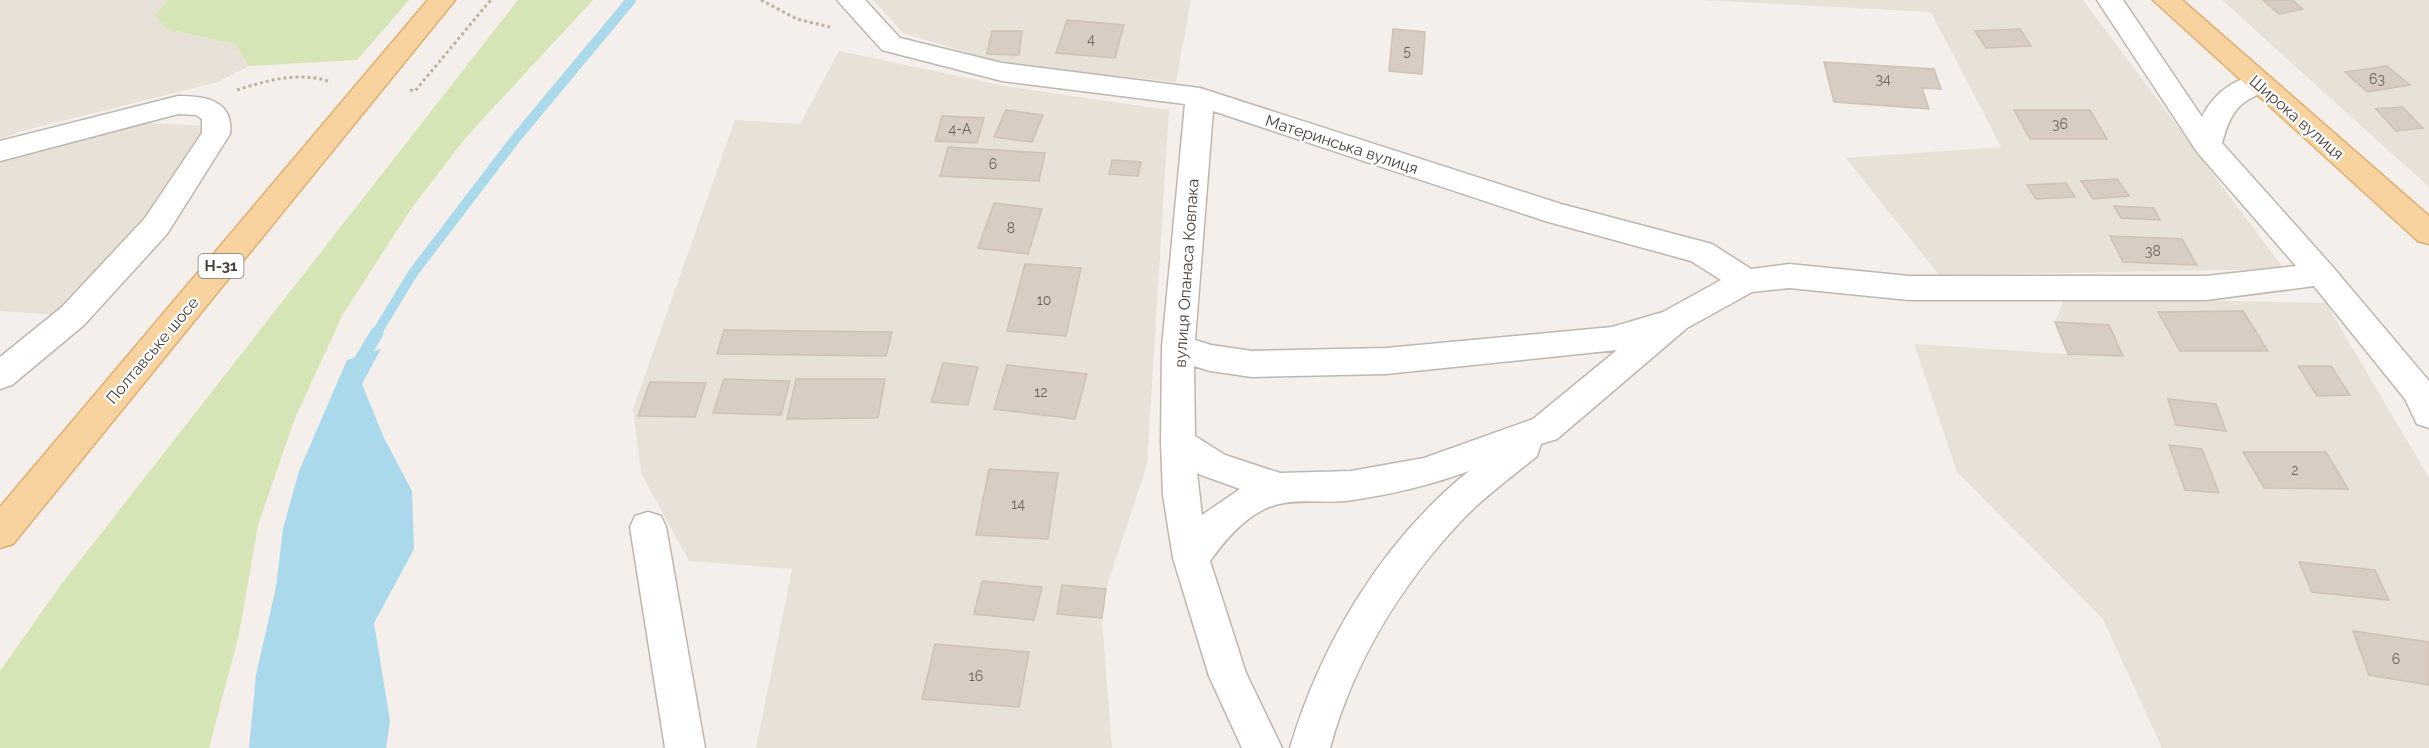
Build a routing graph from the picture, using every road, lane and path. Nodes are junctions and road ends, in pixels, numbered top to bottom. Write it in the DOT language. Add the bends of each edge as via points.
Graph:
graph roads {
  1 [pos="442,0"];
  2 [pos="494,0"];
  3 [pos="850,0"];
  4 [pos="2110,0"];
  5 [pos="2166,0"];
  6 [pos="329,81"];
  7 [pos="2259,84"];
  8 [pos="415,91"];
  9 [pos="1200,98"];
  10 [pos="194,105"];
  11 [pos="2207,145"];
  12 [pos="0,151"];
  13 [pos="2429,233"];
  14 [pos="2321,274"];
  15 [pos="1746,281"];
  16 [pos="1676,320"];
  17 [pos="1178,347"];
  18 [pos="0,376"];
  19 [pos="2425,398"];
  20 [pos="1545,429"];
  21 [pos="1178,443"];
  22 [pos="1280,488"];
  23 [pos="648,527"];
  24 [pos="0,533"];
  25 [pos="1191,558"];
  26 [pos="685,748"];
  27 [pos="1262,748"];
  28 [pos="1310,748"];
  1 -- 24 [label="main road, Полтавське шосе / Н-31"];
  2 -- 8 [label="path"];
  3 -- 9 [label="street" via="891,44 1002,72"];
  4 -- 11 [label="street"];
  5 -- 7 [label="main road, Широка вулиця"];
  6 -- 10 [label="path" via="314,76 268,80"];
  7 -- 11 [label="street" via="2240,90 2217,110"];
  7 -- 13 [label="main road, Широка вулиця"];
  9 -- 15 [label="street, Материнська вулиця" via="1566,216 1701,252"];
  9 -- 17 [label="street, вулиця Опанаса Ковпака"];
  10 -- 12 [label="street" via="178,105"];
  10 -- 18 [label="street" via="215,115 216,134 156,226 73,316"];
  11 -- 14 [label="street"];
  14 -- 15 [label="street" via="2206,288 1909,288 1789,276"];
  14 -- 19 [label="street"];
  15 -- 16 [label="street"];
  16 -- 17 [label="street" via="1612,339 1386,361 1252,364 1210,358"];
  16 -- 20 [label="street"];
  17 -- 21 [label="street, вулиця Опанаса Ковпака"];
  20 -- 22 [label="street" via="1425,472 1351,486"];
  20 -- 28 [label="street" via="1452,507 1400,568 1350,645 1316,723"];
  21 -- 22 [label="street" via="1213,465"];
  21 -- 25 [label="street, вулиця Опанаса Ковпака"];
  22 -- 25 [label="street" via="1245,503 1217,523"];
  23 -- 26 [label="street"];
  25 -- 27 [label="street, вулиця Опанаса Ковпака" via="1228,676"];
}
